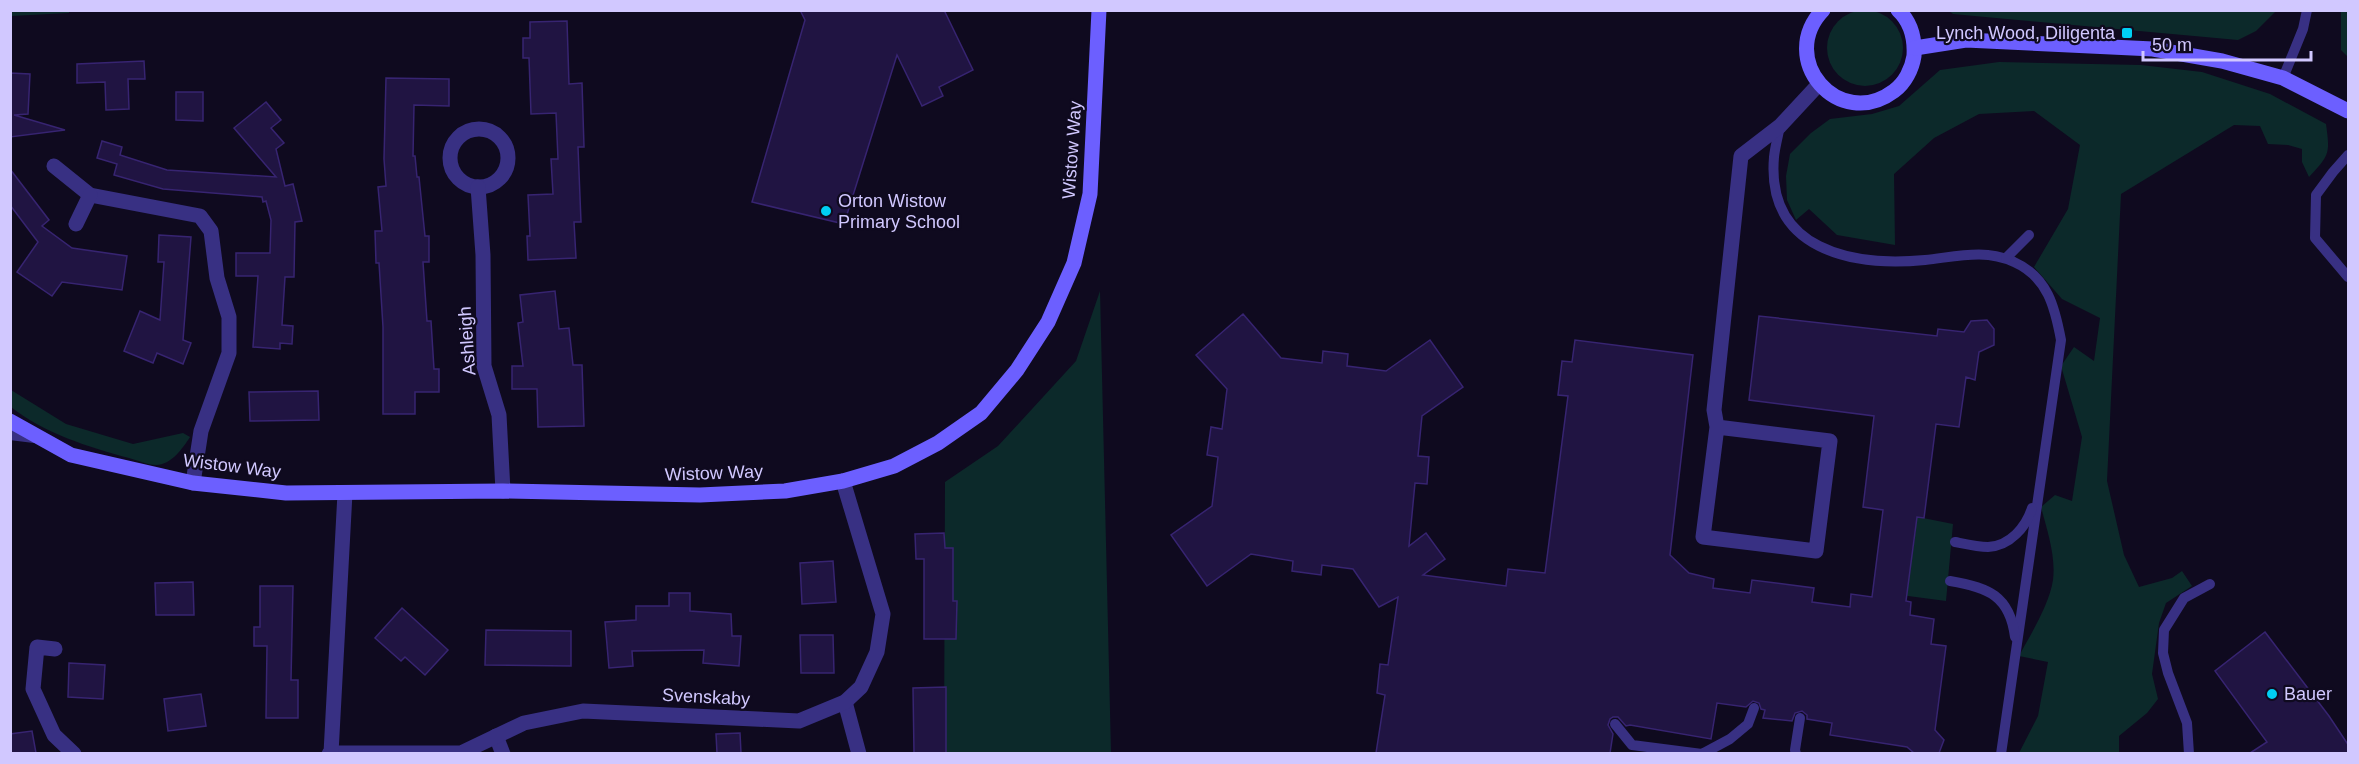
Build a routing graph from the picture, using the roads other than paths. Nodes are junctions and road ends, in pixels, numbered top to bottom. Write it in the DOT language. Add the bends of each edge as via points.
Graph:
graph roads {
  1 [pos="1100,10"];
  2 [pos="1823,10"];
  3 [pos="1898,10"];
  4 [pos="2307,10"];
  5 [pos="1915,48"];
  6 [pos="2283,78"];
  7 [pos="1819,84"];
  8 [pos="2349,111"];
  9 [pos="1780,126"];
  10 [pos="2349,155"];
  11 [pos="54,166"];
  12 [pos="478,187"];
  13 [pos="90,195"];
  14 [pos="76,224"];
  15 [pos="2029,236"];
  16 [pos="2006,258"];
  17 [pos="2349,278"];
  18 [pos="10,421"];
  19 [pos="1717,427"];
  20 [pos="10,435"];
  21 [pos="43,439"];
  22 [pos="843,481"];
  23 [pos="193,483"];
  24 [pos="2040,485"];
  25 [pos="503,491"];
  26 [pos="345,493"];
  27 [pos="1955,542"];
  28 [pos="1950,581"];
  29 [pos="2210,584"];
  30 [pos="55,649"];
  31 [pos="2016,652"];
  32 [pos="845,702"];
  33 [pos="1754,708"];
  34 [pos="1800,718"];
  35 [pos="1615,724"];
  36 [pos="496,736"];
  37 [pos="74,753"];
  38 [pos="330,753"];
  39 [pos="503,753"];
  40 [pos="859,753"];
  41 [pos="1796,753"];
  42 [pos="2001,753"];
  43 [pos="2189,753"];
  1 -- 22 [label="street, Wistow Way" via="1090,194 1074,263 1048,322 1017,370 981,413 938,443 894,466"];
  2 -- 7 [label="street" via="1808,35 1807,48 1808,61"];
  3 -- 5 [label="street" via="1908,24"];
  4 -- 6 [label="lane"];
  5 -- 6 [label="street" via="1966,40 2153,49 2222,61"];
  5 -- 7 [label="street" via="1907,77 1898,89 1880,100 1858,104 1843,101"];
  6 -- 8 [label="street"];
  7 -- 9 [label="street"];
  9 -- 16 [label="lane" via="1774,157 1775,186 1783,209 1794,228 1824,249 1877,261 1992,254"];
  9 -- 19 [label="street" via="1741,156 1714,410"];
  10 -- 17 [label="lane" via="2316,195 2315,238"];
  11 -- 13 [label="street"];
  12 -- 25 [label="street, Ashleigh" via="484,366 498,415"];
  13 -- 14 [label="street"];
  13 -- 23 [label="street" via="200,216 211,231 229,317 229,353 201,431"];
  15 -- 16 [label="lane"];
  16 -- 24 [label="lane" via="2040,281 2055,306 2061,340"];
  18 -- 21 [label="street, Wistow Way"];
  19 -- 19 [label="street" via="1830,441 1816,551 1703,537"];
  20 -- 21 [label="lane"];
  21 -- 23 [label="street, Wistow Way" via="71,454"];
  22 -- 25 [label="street, Wistow Way" via="785,490 700,495"];
  22 -- 32 [label="street, Svenskaby" via="883,615 877,652 861,687"];
  23 -- 26 [label="street, Wistow Way" via="286,493"];
  24 -- 27 [label="lane" via="2029,518 2014,538 1990,547"];
  24 -- 31 [label="lane"];
  25 -- 26 [label="street, Wistow Way"];
  26 -- 38 [label="street, Svenskaby"];
  28 -- 31 [label="lane" via="1992,593 2006,606"];
  29 -- 43 [label="lane" via="2184,598 2164,630 2163,653 2187,723"];
  30 -- 37 [label="street" via="38,647 33,689 54,735"];
  31 -- 42 [label="lane"];
  32 -- 36 [label="street, Svenskaby" via="799,721 583,711 524,723"];
  32 -- 40 [label="street"];
  33 -- 35 [label="lane" via="1748,724 1730,739 1702,753 1632,746"];
  34 -- 41 [label="lane"];
  36 -- 38 [label="street, Svenskaby" via="461,753"];
  36 -- 39 [label="street"];
}
